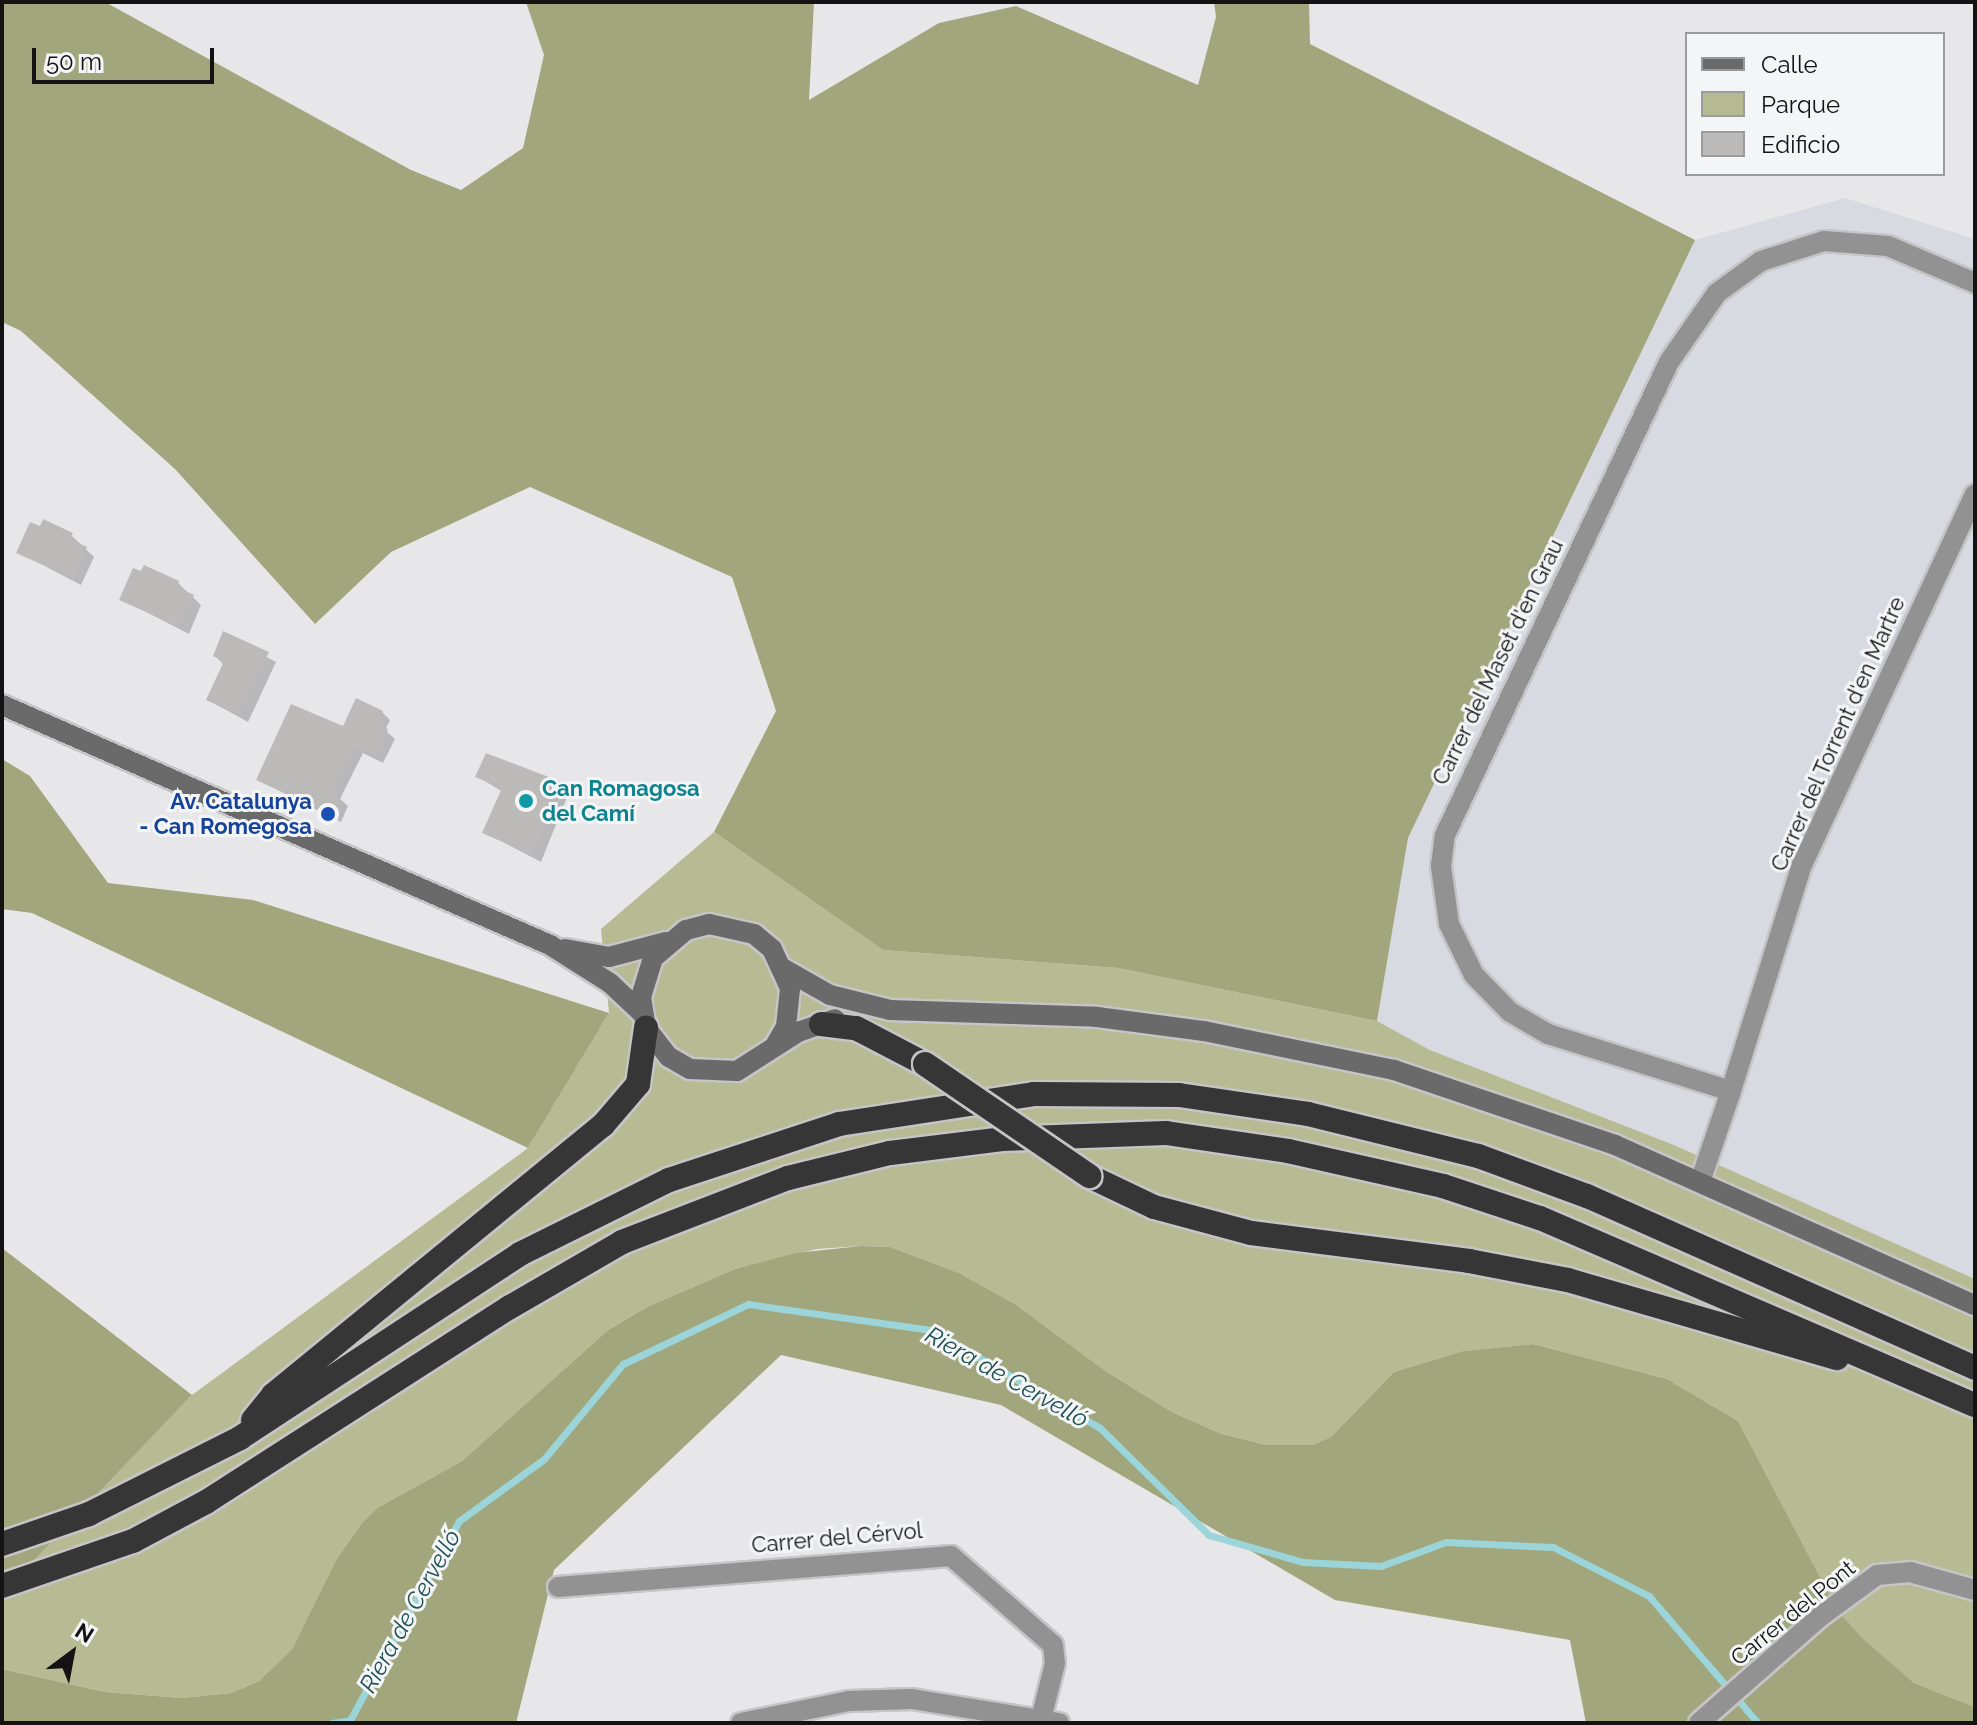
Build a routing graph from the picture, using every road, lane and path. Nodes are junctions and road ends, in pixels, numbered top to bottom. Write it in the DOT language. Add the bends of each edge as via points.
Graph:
graph roads {
  1 [pos="1975,283"];
  2 [pos="1975,494"];
  3 [pos="2,705"];
  4 [pos="666,942"];
  5 [pos="550,945"];
  6 [pos="784,969"];
  7 [pos="890,1010"];
  8 [pos="644,1020"];
  9 [pos="821,1024"];
  10 [pos="776,1044"];
  11 [pos="1731,1091"];
  12 [pos="1700,1182"];
  13 [pos="1975,1305"];
  14 [pos="1975,1368"];
  15 [pos="1898,1371"];
  16 [pos="1975,1405"];
  17 [pos="240,1438"];
  18 [pos="2,1544"];
  19 [pos="2,1586"];
  20 [pos="558,1587"];
  21 [pos="1975,1590"];
  22 [pos="1704,1719"];
  23 [pos="1047,1722"];
  24 [pos="741,1723"];
  1 -- 11 [label="street, Carrer del Maset d'en Grau" via="1888,246 1824,241 1761,261 1717,293 1669,362 1445,835 1441,866 1449,924 1474,975 1510,1012 1548,1034"];
  2 -- 11 [label="street, Carrer del Torrent d'en Martre" via="1802,865"];
  3 -- 5 [label="street"];
  4 -- 5 [label="street" via="609,957"];
  4 -- 6 [label="street" via="709,924 732,926 754,934"];
  4 -- 8 [label="street" via="644,977"];
  5 -- 8 [label="street" via="610,983"];
  6 -- 7 [label="street" via="830,995"];
  6 -- 10 [label="street" via="790,1008"];
  7 -- 9 [label="street"];
  7 -- 12 [label="street" via="1097,1017 1343,1057 1483,1096"];
  8 -- 10 [label="street" via="669,1057 713,1074 737,1071"];
  8 -- 17 [label="highway" via="638,1084 603,1125 273,1395"];
  9 -- 10 [label="street"];
  9 -- 15 [label="highway, bridge" via="856,1028 925,1064 1089,1176 1154,1207 1251,1233 1469,1261 1568,1280 1801,1350"];
  11 -- 12 [label="street"];
  12 -- 13 [label="street"];
  14 -- 17 [label="highway" via="1587,1196 1478,1156 1308,1114 1193,1097 1034,1094 839,1124 669,1180 520,1254"];
  15 -- 16 [label="highway"];
  15 -- 19 [label="highway" via="1540,1218 1443,1186 1288,1151 1166,1133 1002,1139 890,1153 788,1178 622,1242 510,1307 206,1502 133,1541 44,1576"];
  17 -- 18 [label="highway" via="141,1489"];
  20 -- 23 [label="street, Carrer del Cérvol" via="951,1556 1053,1645"];
  21 -- 22 [label="street, Carrer del Pont" via="1937,1577 1887,1573 1865,1582"];
  23 -- 24 [label="street" via="912,1699 849,1701"];
}
